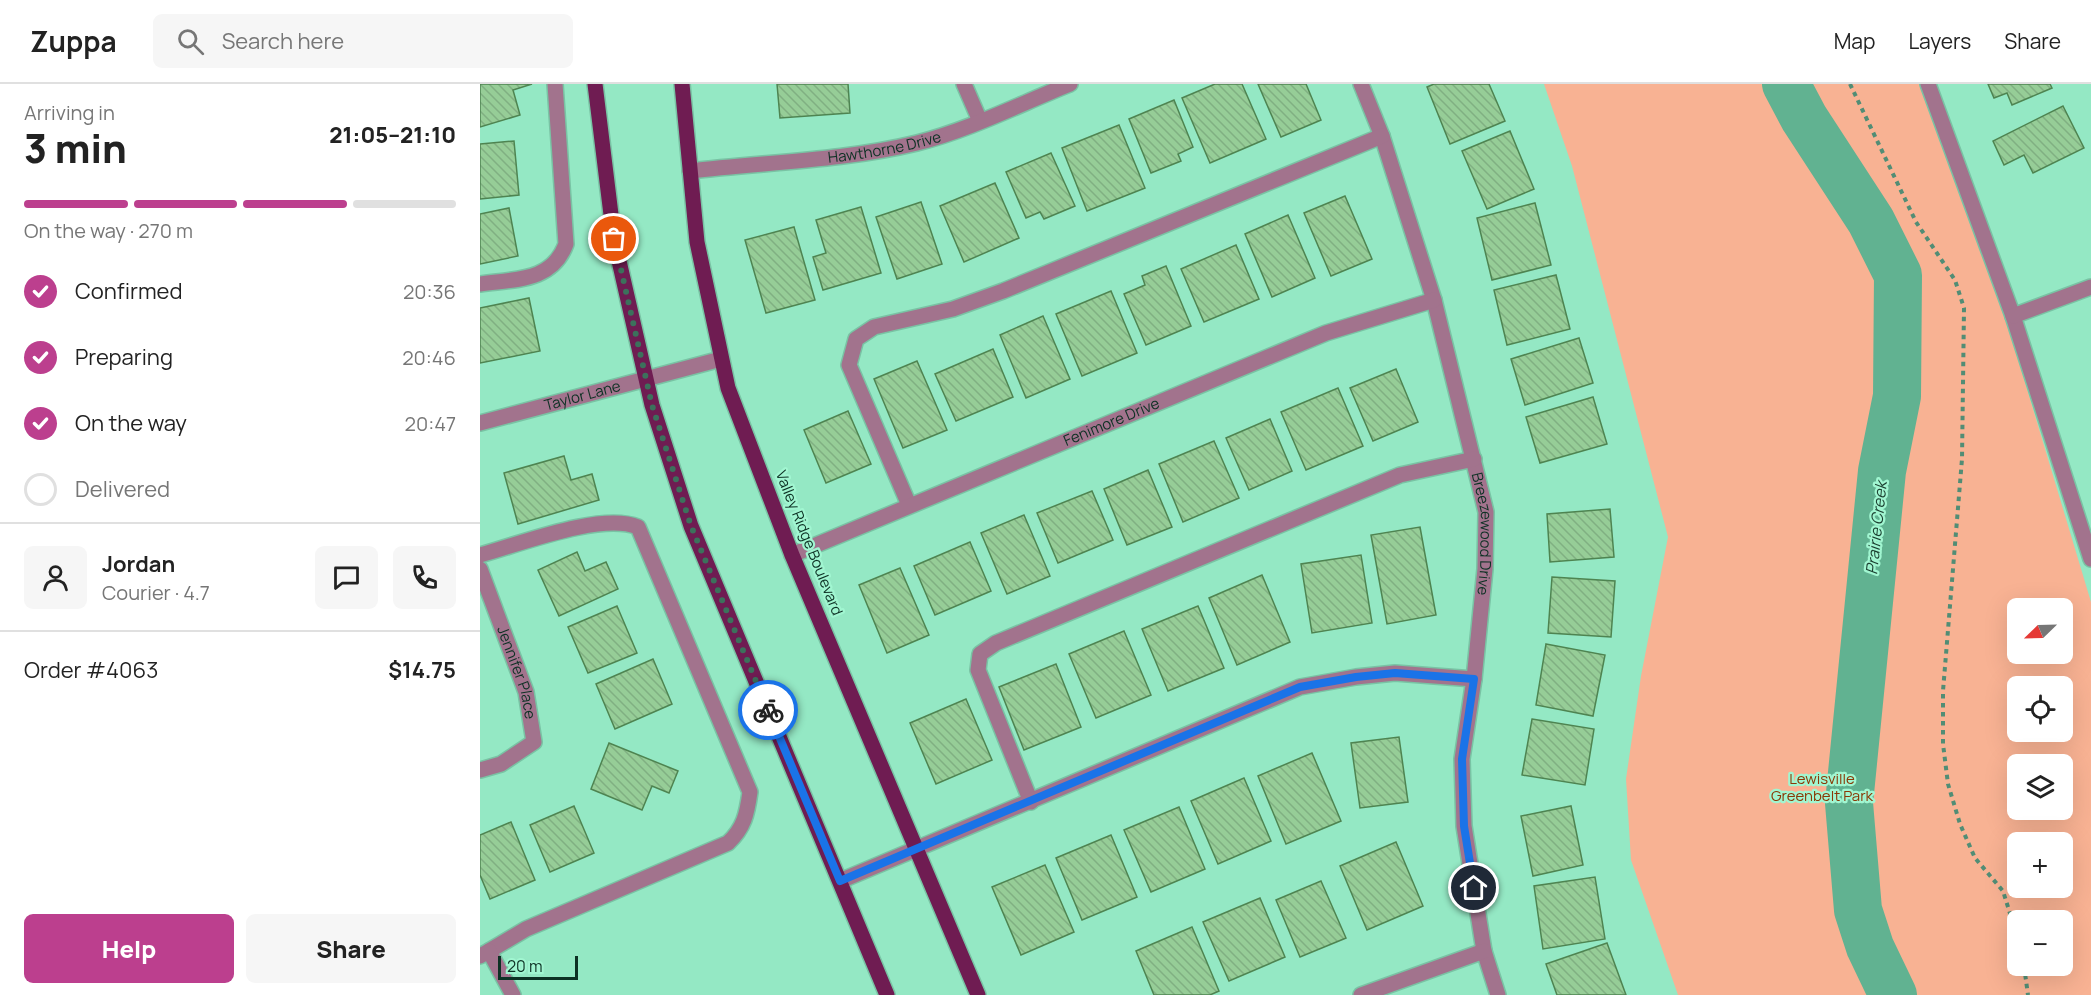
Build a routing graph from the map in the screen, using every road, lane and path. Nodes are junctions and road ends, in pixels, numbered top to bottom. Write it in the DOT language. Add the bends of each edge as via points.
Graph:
graph roads {
  1 [pos="555,84"];
  2 [pos="595,84"];
  3 [pos="682,84"];
  4 [pos="964,84"];
  5 [pos="1070,84"];
  6 [pos="1361,84"];
  7 [pos="1850,84"];
  8 [pos="1928,84"];
  9 [pos="980,121"];
  10 [pos="1382,136"];
  11 [pos="690,171"];
  12 [pos="480,284"];
  13 [pos="2091,287"];
  14 [pos="1434,300"];
  15 [pos="2013,316"];
  16 [pos="721,359"];
  17 [pos="645,378"];
  18 [pos="480,423"];
  19 [pos="1474,459"];
  20 [pos="909,504"];
  21 [pos="480,555"];
  22 [pos="792,555"];
  23 [pos="2091,559"];
  24 [pos="480,569"];
  25 [pos="483,588"];
  26 [pos="1474,679"];
  27 [pos="480,771"];
  28 [pos="1031,802"];
  29 [pos="918,848"];
  30 [pos="840,881"];
  31 [pos="2009,910"];
  32 [pos="1484,951"];
  33 [pos="484,953"];
  34 [pos="2025,976"];
  35 [pos="513,995"];
  36 [pos="887,995"];
  37 [pos="978,995"];
  38 [pos="1361,995"];
  39 [pos="1498,995"];
  40 [pos="2028,995"];
  1 -- 12 [label="street" via="566,244 560,261 526,278"];
  2 -- 17 [label="main road" via="614,239"];
  3 -- 11 [label="main road, Valley Ridge Boulevard"];
  4 -- 9 [label="street"];
  5 -- 9 [label="street, Hawthorne Drive"];
  6 -- 10 [label="street, Breezewood Drive"];
  7 -- 31 [label="path" via="1916,222 1955,280 1964,308 1962,459 1943,691 1943,744 1948,784 1960,824 1975,858 2003,891"];
  8 -- 15 [label="street"];
  9 -- 11 [label="street, Hawthorne Drive" via="916,143 865,152"];
  10 -- 14 [label="street, Breezewood Drive"];
  10 -- 20 [label="street" via="1003,291 953,309 874,327 856,339 849,365"];
  11 -- 16 [label="main road, Valley Ridge Boulevard" via="697,242"];
  13 -- 15 [label="street"];
  14 -- 19 [label="street, Breezewood Drive"];
  14 -- 20 [label="street, Fenimore Drive" via="1326,333"];
  15 -- 23 [label="street"];
  16 -- 17 [label="street, Taylor Lane"];
  16 -- 22 [label="main road, Valley Ridge Boulevard" via="728,388"];
  17 -- 18 [label="street, Taylor Lane"];
  17 -- 30 [label="main road" via="691,526"];
  19 -- 26 [label="street, Breezewood Drive" via="1486,512 1485,569"];
  19 -- 28 [label="street" via="1400,476 996,643 980,654 978,670"];
  20 -- 22 [label="street, Fenimore Drive"];
  21 -- 33 [label="street" via="599,522 625,522 638,527 750,792 747,815 728,843 526,929"];
  22 -- 29 [label="main road, Valley Ridge Boulevard"];
  24 -- 25 [label="street, Jennifer Place"];
  25 -- 27 [label="street, Jennifer Place" via="526,692 534,742 501,764"];
  26 -- 28 [label="street" via="1395,673 1300,687"];
  26 -- 32 [label="street, Breezewood Drive" via="1462,759 1464,826"];
  28 -- 29 [label="street"];
  29 -- 30 [label="street"];
  29 -- 37 [label="main road, Valley Ridge Boulevard"];
  30 -- 36 [label="main road"];
  32 -- 38 [label="street"];
  32 -- 39 [label="street, Breezewood Drive"];
  33 -- 35 [label="street"];
  34 -- 40 [label="path"];
}
